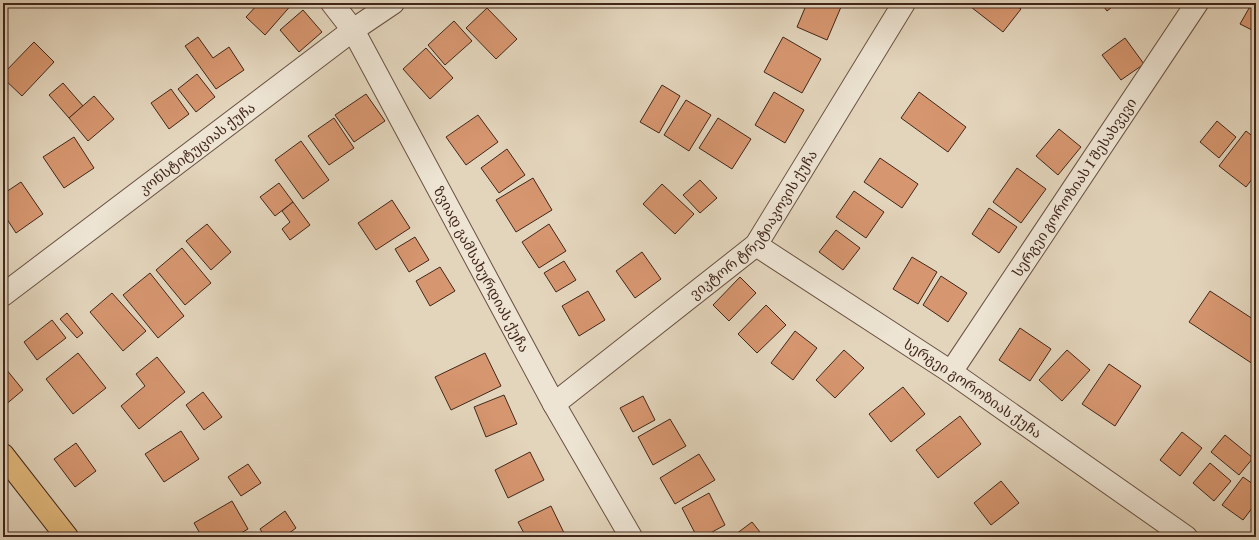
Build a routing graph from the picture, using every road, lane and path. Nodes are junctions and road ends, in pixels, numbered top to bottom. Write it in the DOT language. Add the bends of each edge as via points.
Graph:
graph roads {
  1 [pos="332,3"];
  2 [pos="393,3"];
  3 [pos="904,3"];
  4 [pos="1197,3"];
  5 [pos="353,30"];
  6 [pos="756,245"];
  7 [pos="3,295"];
  8 [pos="951,372"];
  9 [pos="554,404"];
  10 [pos="3,456"];
  11 [pos="66,537"];
  12 [pos="631,537"];
  13 [pos="1186,537"];
  1 -- 5 [label="street, ზვიად გამსახურდიას ქუჩა"];
  2 -- 5 [label="street, კონსტიტუციას ქუჩა"];
  3 -- 6 [label="street, ვიკტორ ტრეტიაკოვის ქუჩა"];
  4 -- 8 [label="street, სერგეი გოროზიას I შესახვევი"];
  5 -- 7 [label="street, კონსტიტუციას ქუჩა"];
  5 -- 9 [label="street, ზვიად გამსახურდიას ქუჩა"];
  6 -- 8 [label="street, სერგეი გოროზიას ქუჩა"];
  6 -- 9 [label="street, ვიკტორ ტრეტიაკოვის ქუჩა"];
  8 -- 13 [label="street, სერგეი გოროზიას ქუჩა"];
  9 -- 12 [label="street, ზვიად გამსახურდიას ქუჩა"];
  10 -- 11 [label="main road"];
}
